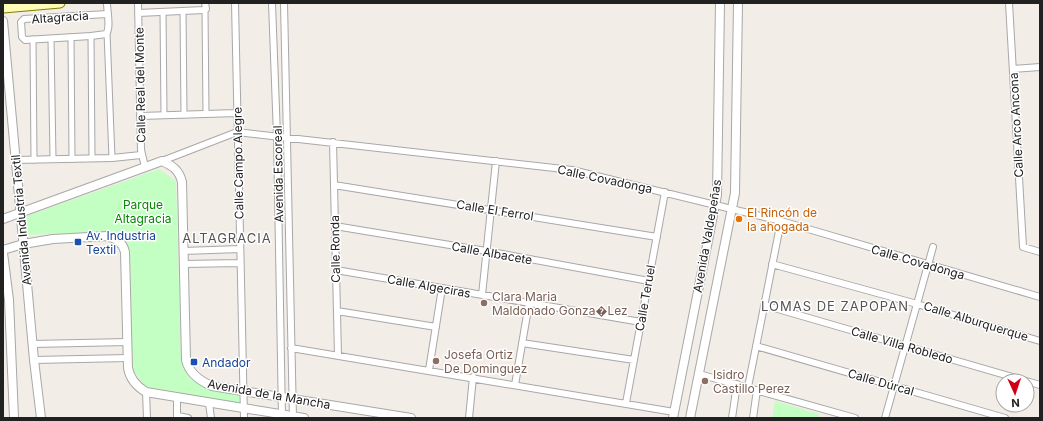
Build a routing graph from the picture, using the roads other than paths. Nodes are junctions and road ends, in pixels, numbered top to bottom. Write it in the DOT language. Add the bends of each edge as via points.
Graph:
graph roads {
  1 [pos="60,3"];
  2 [pos="107,3"];
  3 [pos="138,3"];
  4 [pos="205,3"];
  5 [pos="235,3"];
  6 [pos="272,3"];
  7 [pos="284,3"];
  8 [pos="720,3"];
  9 [pos="738,3"];
  10 [pos="1009,3"];
  11 [pos="3,8"];
  12 [pos="205,10"];
  13 [pos="183,11"];
  14 [pos="163,12"];
  15 [pos="138,13"];
  16 [pos="107,14"];
  17 [pos="3,21"];
  18 [pos="107,33"];
  19 [pos="91,36"];
  20 [pos="71,37"];
  21 [pos="51,38"];
  22 [pos="33,39"];
  23 [pos="1040,67"];
  24 [pos="1013,69"];
  25 [pos="237,113"];
  26 [pos="184,114"];
  27 [pos="206,114"];
  28 [pos="164,115"];
  29 [pos="140,116"];
  30 [pos="237,132"];
  31 [pos="277,136"];
  32 [pos="286,137"];
  33 [pos="333,142"];
  34 [pos="142,155"];
  35 [pos="92,158"];
  36 [pos="112,158"];
  37 [pos="53,159"];
  38 [pos="72,159"];
  39 [pos="15,160"];
  40 [pos="34,160"];
  41 [pos="162,161"];
  42 [pos="496,161"];
  43 [pos="145,167"];
  44 [pos="334,185"];
  45 [pos="665,192"];
  46 [pos="715,205"];
  47 [pos="491,209"];
  48 [pos="732,209"];
  49 [pos="20,214"];
  50 [pos="3,219"];
  51 [pos="781,221"];
  52 [pos="335,226"];
  53 [pos="657,237"];
  54 [pos="23,244"];
  55 [pos="933,247"];
  56 [pos="240,249"];
  57 [pos="3,250"];
  58 [pos="183,251"];
  59 [pos="486,251"];
  60 [pos="1040,252"];
  61 [pos="3,253"];
  62 [pos="240,263"];
  63 [pos="184,264"];
  64 [pos="772,264"];
  65 [pos="928,264"];
  66 [pos="336,270"];
  67 [pos="648,281"];
  68 [pos="442,288"];
  69 [pos="482,295"];
  70 [pos="1040,297"];
  71 [pos="529,303"];
  72 [pos="917,304"];
  73 [pos="764,305"];
  74 [pos="337,311"];
  75 [pos="641,322"];
  76 [pos="436,327"];
  77 [pos="1040,341"];
  78 [pos="128,342"];
  79 [pos="522,342"];
  80 [pos="32,344"];
  81 [pos="756,346"];
  82 [pos="905,346"];
  83 [pos="291,348"];
  84 [pos="338,355"];
  85 [pos="128,358"];
  86 [pos="34,360"];
  87 [pos="634,360"];
  88 [pos="429,370"];
  89 [pos="699,374"];
  90 [pos="474,377"];
  91 [pos="516,384"];
  92 [pos="737,384"];
  93 [pos="1040,384"];
  94 [pos="894,385"];
  95 [pos="748,387"];
  96 [pos="757,390"];
  97 [pos="243,391"];
  98 [pos="146,392"];
  99 [pos="282,397"];
  100 [pos="177,398"];
  101 [pos="292,399"];
  102 [pos="210,403"];
  103 [pos="626,403"];
  104 [pos="244,408"];
  105 [pos="673,415"];
  106 [pos="282,416"];
  107 [pos="177,417"];
  108 [pos="293,417"];
  109 [pos="14,418"];
  110 [pos="41,418"];
  111 [pos="147,418"];
  112 [pos="188,418"];
  113 [pos="211,418"];
  114 [pos="244,418"];
  115 [pos="304,418"];
  116 [pos="411,418"];
  117 [pos="469,418"];
  118 [pos="690,418"];
  119 [pos="732,418"];
  120 [pos="753,418"];
  121 [pos="855,418"];
  122 [pos="885,418"];
  123 [pos="1005,418"];
  1 -- 11 [label="main road"];
  2 -- 16 [label="street"];
  3 -- 15 [label="street, Calle Real del Monte"];
  4 -- 12 [label="street"];
  5 -- 25 [label="street, Calle Campo Alegre"];
  6 -- 31 [label="street, Avenida Escoreal"];
  7 -- 32 [label="street, Avenida Escoreal"];
  8 -- 46 [label="street, Avenida Valdepeñas" via="718,183"];
  9 -- 48 [label="street, Avenida Valdepeñas" via="735,175"];
  10 -- 24 [label="street, Calle Arco Ancona"];
  12 -- 13 [label="street"];
  12 -- 27 [label="street"];
  13 -- 14 [label="street"];
  13 -- 26 [label="street"];
  14 -- 15 [label="street"];
  14 -- 28 [label="street"];
  15 -- 29 [label="street, Calle Real del Monte"];
  16 -- 18 [label="street"];
  16 -- 22 [label="street, Altagracia" via="22,20 23,39"];
  17 -- 39 [label="street, Avenida Industria Textil"];
  18 -- 19 [label="street, Altagracia"];
  18 -- 36 [label="street"];
  19 -- 20 [label="street, Altagracia"];
  19 -- 35 [label="street"];
  20 -- 21 [label="street, Altagracia"];
  20 -- 38 [label="street"];
  21 -- 22 [label="street, Altagracia"];
  21 -- 37 [label="street"];
  22 -- 40 [label="street"];
  23 -- 24 [label="street"];
  24 -- 60 [label="street, Calle Arco Ancona" via="1023,247"];
  25 -- 27 [label="street"];
  25 -- 30 [label="street, Calle Campo Alegre"];
  26 -- 27 [label="street"];
  26 -- 28 [label="street"];
  28 -- 29 [label="street"];
  29 -- 34 [label="street, Calle Real del Monte"];
  30 -- 31 [label="street, Calle Covadonga"];
  30 -- 41 [label="street, Calle Covadonga"];
  30 -- 56 [label="street, Calle Campo Alegre"];
  31 -- 32 [label="street, Calle Covadonga"];
  31 -- 99 [label="street, Avenida Escoreal"];
  32 -- 33 [label="street, Calle Covadonga"];
  32 -- 83 [label="street, Avenida Escoreal"];
  33 -- 42 [label="street, Calle Covadonga"];
  33 -- 44 [label="street, Calle Ronda"];
  34 -- 36 [label="street"];
  34 -- 43 [label="street, Calle Real del Monte"];
  35 -- 36 [label="street"];
  35 -- 38 [label="street"];
  37 -- 38 [label="street"];
  37 -- 40 [label="street"];
  39 -- 40 [label="street"];
  39 -- 49 [label="street, Avenida Industria Textil"];
  41 -- 43 [label="street"];
  41 -- 58 [label="street, Avenida de la Mancha" via="178,170 182,182"];
  42 -- 45 [label="street, Calle Covadonga" via="572,170"];
  42 -- 47 [label="street"];
  43 -- 49 [label="street"];
  44 -- 47 [label="street, Calle El Ferrol"];
  44 -- 52 [label="street, Calle Ronda"];
  45 -- 46 [label="street, Calle Covadonga"];
  45 -- 53 [label="street, Calle Teruel"];
  46 -- 48 [label="street, Calle Covadonga"];
  46 -- 105 [label="street, Avenida Valdepeñas"];
  47 -- 53 [label="street, Calle El Ferrol"];
  47 -- 59 [label="street"];
  48 -- 51 [label="street, Calle Covadonga"];
  48 -- 89 [label="street, Avenida Valdepeñas"];
  49 -- 50 [label="street"];
  49 -- 54 [label="street, Avenida Industria Textil"];
  51 -- 64 [label="street"];
  51 -- 65 [label="street, Calle Covadonga"];
  52 -- 59 [label="street, Calle Albacete"];
  52 -- 66 [label="street, Calle Ronda"];
  53 -- 67 [label="street, Calle Teruel"];
  54 -- 57 [label="street"];
  54 -- 78 [label="street" via="53,239 107,236 121,244 125,252"];
  54 -- 80 [label="street, Avenida Industria Textil"];
  55 -- 65 [label="street"];
  56 -- 58 [label="street"];
  56 -- 62 [label="street, Calle Campo Alegre"];
  58 -- 63 [label="street, Avenida de la Mancha"];
  59 -- 67 [label="street, Calle Albacete"];
  59 -- 69 [label="street"];
  61 -- 109 [label="street, Avenida Industria Textil" via="9,300"];
  62 -- 63 [label="street"];
  62 -- 97 [label="street, Calle Campo Alegre"];
  63 -- 97 [label="street, Avenida de la Mancha" via="187,365 204,383"];
  64 -- 72 [label="street, Calle Alburquerque"];
  64 -- 73 [label="street"];
  65 -- 70 [label="street, Calle Covadonga"];
  65 -- 72 [label="street"];
  66 -- 68 [label="street, Calle Algeciras"];
  66 -- 74 [label="street, Calle Ronda"];
  67 -- 75 [label="street, Calle Teruel"];
  68 -- 69 [label="street, Calle Algeciras"];
  68 -- 76 [label="street"];
  69 -- 71 [label="street, Calle Algeciras"];
  71 -- 75 [label="street, Calle Algeciras"];
  71 -- 79 [label="street"];
  72 -- 77 [label="street, Calle Alburquerque"];
  72 -- 82 [label="street"];
  73 -- 81 [label="street"];
  73 -- 82 [label="street, Calle Villa Robledo"];
  74 -- 76 [label="street"];
  74 -- 84 [label="street, Calle Ronda"];
  75 -- 87 [label="street, Calle Teruel"];
  76 -- 88 [label="street"];
  78 -- 80 [label="street"];
  78 -- 85 [label="street"];
  79 -- 87 [label="street"];
  79 -- 91 [label="street"];
  80 -- 86 [label="street, Avenida Industria Textil"];
  81 -- 94 [label="street, Calle Dúrcal"];
  81 -- 95 [label="street"];
  82 -- 93 [label="street, Calle Villa Robledo"];
  82 -- 94 [label="street"];
  83 -- 84 [label="street"];
  83 -- 101 [label="street, Avenida Escoreal"];
  84 -- 88 [label="street"];
  85 -- 86 [label="street"];
  85 -- 98 [label="street" via="131,378"];
  86 -- 110 [label="street, Avenida Industria Textil"];
  87 -- 103 [label="street, Calle Teruel"];
  88 -- 90 [label="street"];
  89 -- 92 [label="street"];
  89 -- 118 [label="street, Avenida Valdepeñas"];
  90 -- 91 [label="street"];
  90 -- 117 [label="street"];
  91 -- 103 [label="street"];
  92 -- 95 [label="street"];
  92 -- 119 [label="street"];
  94 -- 122 [label="street"];
  94 -- 123 [label="street, Calle Dúrcal"];
  95 -- 96 [label="street"];
  96 -- 120 [label="street"];
  96 -- 121 [label="street"];
  97 -- 99 [label="street, Avenida de la Mancha"];
  97 -- 104 [label="street, Calle Campo Alegre"];
  98 -- 100 [label="street, Avenida de la Mancha"];
  98 -- 111 [label="street"];
  99 -- 101 [label="street, Avenida de la Mancha"];
  99 -- 106 [label="street, Avenida Escoreal"];
  100 -- 102 [label="street, Avenida de la Mancha"];
  100 -- 107 [label="street"];
  101 -- 108 [label="street, Avenida Escoreal"];
  101 -- 116 [label="street, Avenida de la Mancha"];
  102 -- 104 [label="street, Avenida de la Mancha"];
  102 -- 113 [label="street"];
  103 -- 105 [label="street"];
  104 -- 106 [label="street, Avenida de la Mancha"];
  104 -- 114 [label="street, Calle Campo Alegre"];
  106 -- 108 [label="street, Avenida de la Mancha"];
  107 -- 112 [label="street"];
  108 -- 115 [label="street, Avenida de la Mancha"];
}
